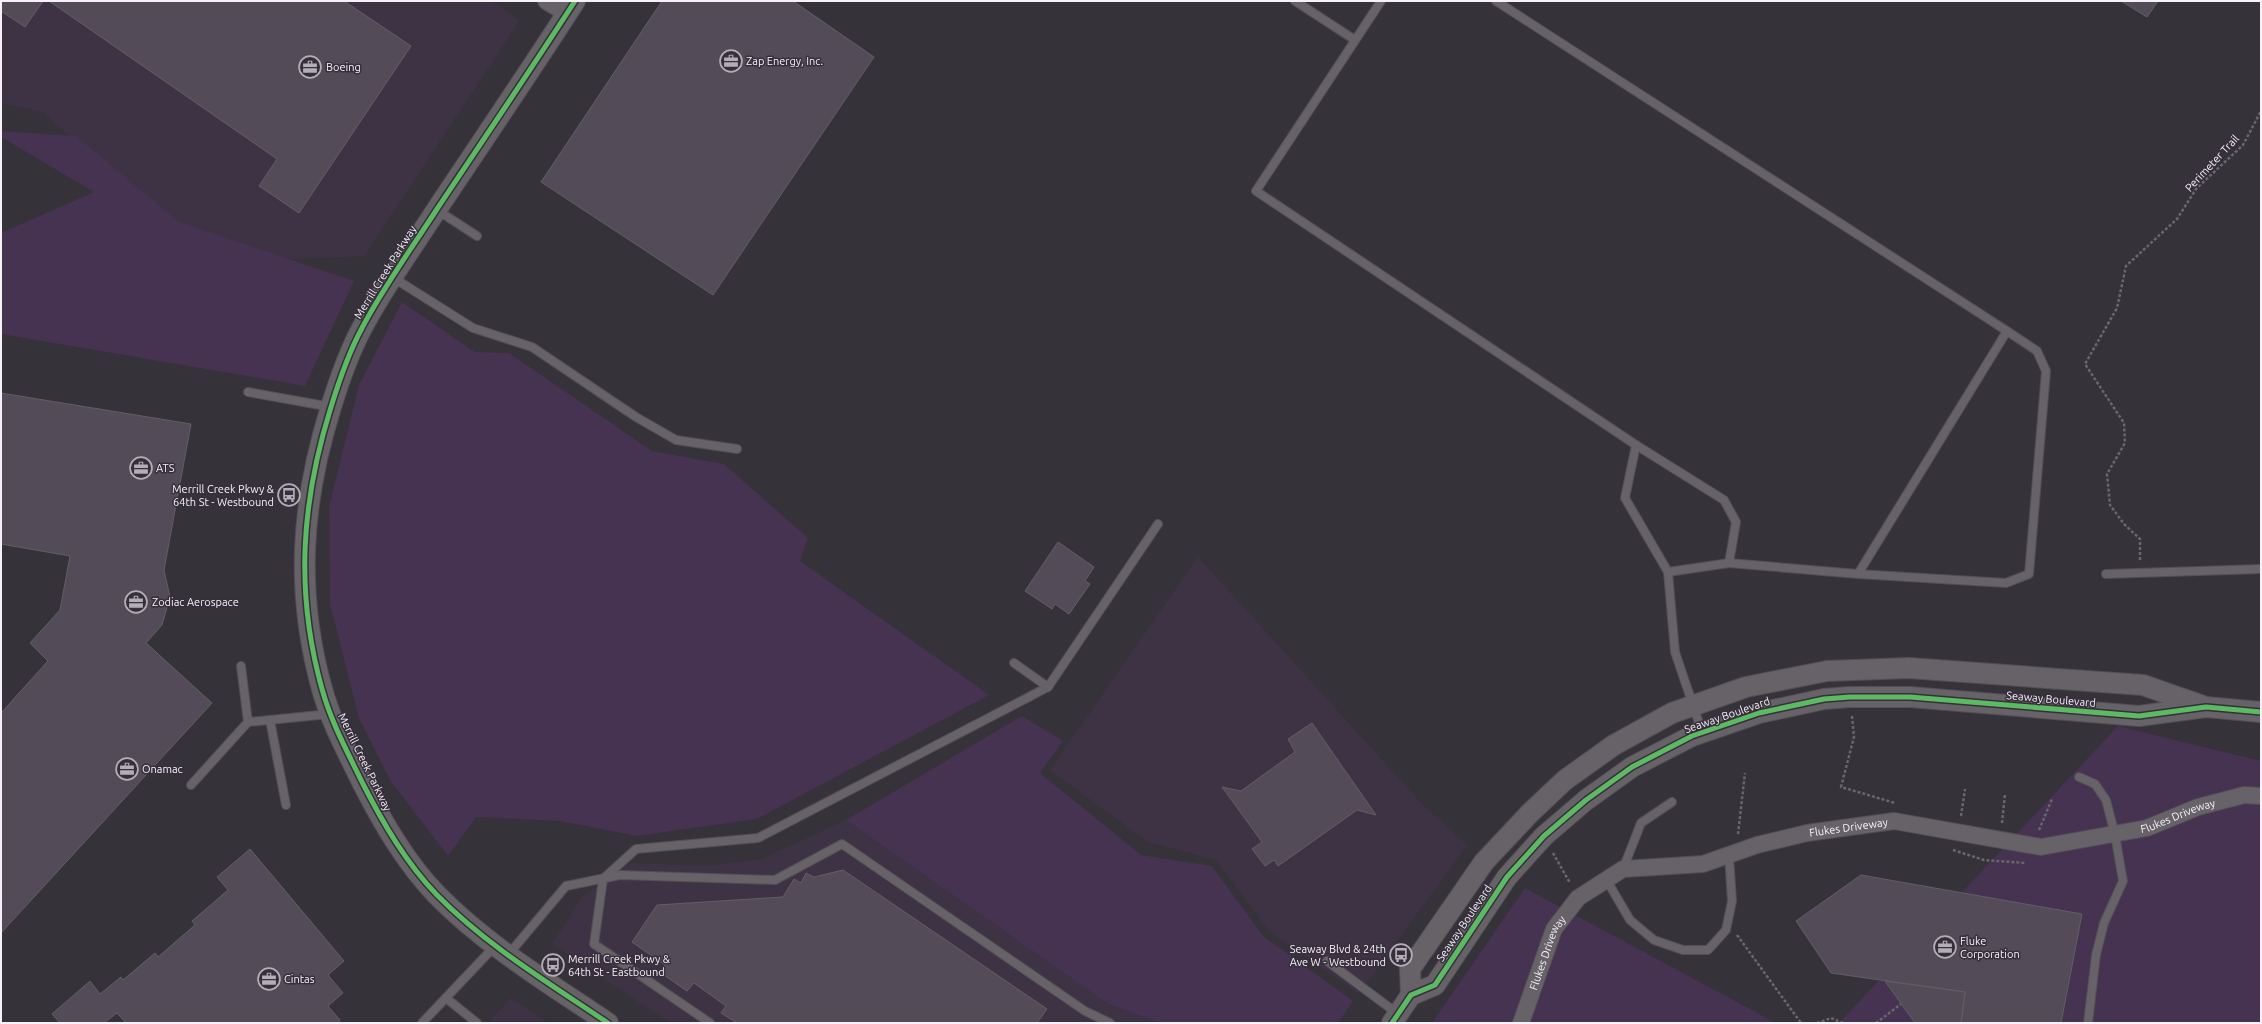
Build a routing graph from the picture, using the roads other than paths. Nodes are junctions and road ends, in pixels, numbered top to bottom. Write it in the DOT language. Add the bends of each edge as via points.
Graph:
graph roads {
  1 [pos="546,1"];
  2 [pos="1295,1"];
  3 [pos="1381,1"];
  4 [pos="1496,1"];
  5 [pos="571,8"];
  6 [pos="1355,40"];
  7 [pos="437,210"];
  8 [pos="477,236"];
  9 [pos="392,277"];
  10 [pos="2006,331"];
  11 [pos="248,392"];
  12 [pos="331,407"];
  13 [pos="1636,445"];
  14 [pos="738,449"];
  15 [pos="1158,524"];
  16 [pos="1729,563"];
  17 [pos="2261,569"];
  18 [pos="1668,572"];
  19 [pos="1858,574"];
  20 [pos="2106,574"];
  21 [pos="1014,663"];
  22 [pos="241,666"];
  23 [pos="1048,687"];
  24 [pos="1692,706"];
  25 [pos="2206,708"];
  26 [pos="2261,712"];
  27 [pos="331,714"];
  28 [pos="270,720"];
  29 [pos="248,722"];
  30 [pos="1702,733"];
  31 [pos="2079,777"];
  32 [pos="191,785"];
  33 [pos="2261,796"];
  34 [pos="1672,802"];
  35 [pos="286,805"];
  36 [pos="2115,835"];
  37 [pos="1736,852"];
  38 [pos="1623,869"];
  39 [pos="603,879"];
  40 [pos="1606,879"];
  41 [pos="502,951"];
  42 [pos="1327,961"];
  43 [pos="1411,995"];
  44 [pos="446,998"];
  45 [pos="1395,1018"];
  46 [pos="422,1023"];
  47 [pos="477,1023"];
  48 [pos="608,1023"];
  49 [pos="710,1023"];
  50 [pos="1110,1023"];
  51 [pos="1521,1023"];
  52 [pos="2088,1023"];
  1 -- 5 [label="street"];
  2 -- 6 [label="lane"];
  3 -- 6 [label="lane"];
  4 -- 10 [label="lane"];
  5 -- 7 [label="street, Merrill Creek Parkway"];
  6 -- 13 [label="lane" via="1256,191"];
  7 -- 8 [label="lane"];
  7 -- 9 [label="street, Merrill Creek Parkway"];
  9 -- 12 [label="street, Merrill Creek Parkway" via="361,329"];
  9 -- 14 [label="lane" via="473,328 532,347 636,417 676,440"];
  10 -- 19 [label="lane"];
  10 -- 19 [label="lane" via="2037,351 2046,371 2029,574 2006,583"];
  11 -- 12 [label="lane"];
  12 -- 27 [label="street, Merrill Creek Parkway" via="321,440 305,522 304,574 311,638 322,690"];
  13 -- 16 [label="lane" via="1724,500 1736,522"];
  13 -- 18 [label="lane" via="1625,498"];
  15 -- 23 [label="lane"];
  16 -- 18 [label="lane"];
  16 -- 19 [label="lane"];
  17 -- 20 [label="lane"];
  18 -- 24 [label="lane" via="1675,652"];
  21 -- 23 [label="lane"];
  22 -- 29 [label="lane"];
  23 -- 39 [label="lane" via="758,838 636,849"];
  24 -- 25 [label="street, Seaway Boulevard" via="1746,687 1826,671 1909,668 2143,685"];
  24 -- 30 [label="lane"];
  24 -- 43 [label="street, Seaway Boulevard" via="1672,713 1614,746 1566,780 1530,813 1484,862 1410,969"];
  25 -- 26 [label="street, Seaway Boulevard"];
  25 -- 30 [label="street, Seaway Boulevard" via="2139,716 1910,697 1850,697 1824,699 1759,713"];
  27 -- 28 [label="lane"];
  27 -- 41 [label="street, Merrill Creek Parkway" via="342,742 378,812 404,854 437,895"];
  28 -- 29 [label="lane"];
  28 -- 35 [label="lane"];
  29 -- 32 [label="lane"];
  30 -- 43 [label="street, Seaway Boulevard" via="1632,767 1586,800 1544,836 1507,877 1435,985"];
  31 -- 36 [label="lane" via="2095,784 2106,800"];
  33 -- 36 [label="street, Flukes Driveway" via="2244,795 2198,807 2147,828"];
  34 -- 38 [label="lane" via="1641,823"];
  36 -- 37 [label="street, Flukes Driveway" via="2041,847 1894,821 1807,833"];
  36 -- 52 [label="lane" via="2123,881 2104,923 2096,955"];
  37 -- 38 [label="street, Flukes Driveway" via="1703,864"];
  37 -- 40 [label="lane" via="1732,901 1726,930 1708,950 1683,950 1654,940 1630,920"];
  38 -- 40 [label="street, Flukes Driveway"];
  39 -- 41 [label="lane" via="566,886"];
  39 -- 49 [label="lane" via="594,944"];
  39 -- 50 [label="lane" via="620,875 775,880 842,844 1085,1011"];
  40 -- 51 [label="street, Flukes Driveway" via="1578,898 1554,929"];
  41 -- 44 [label="lane"];
  41 -- 48 [label="street, Merrill Creek Parkway"];
  42 -- 45 [label="lane"];
  43 -- 45 [label="street"];
  44 -- 46 [label="lane"];
  44 -- 47 [label="lane"];
}
